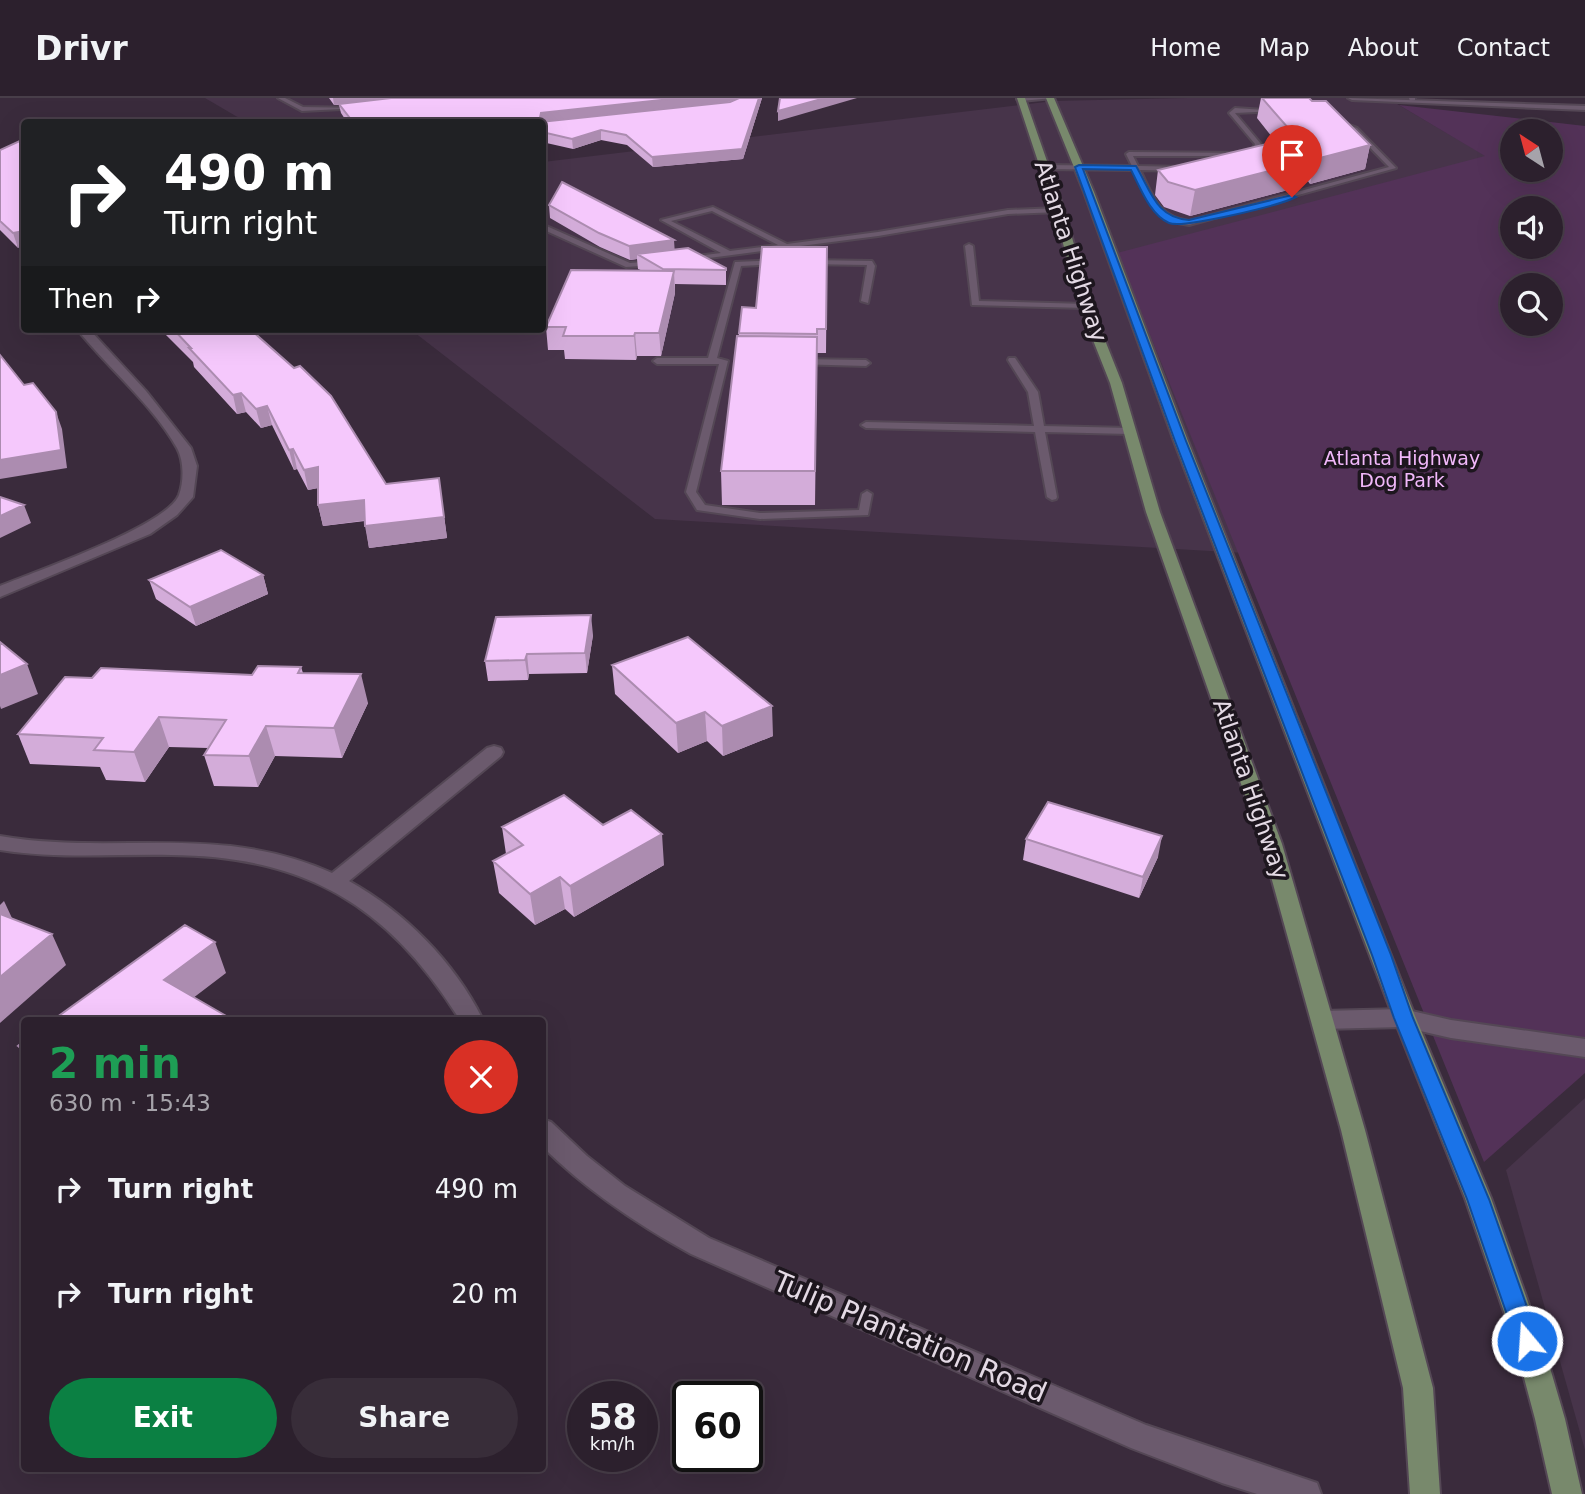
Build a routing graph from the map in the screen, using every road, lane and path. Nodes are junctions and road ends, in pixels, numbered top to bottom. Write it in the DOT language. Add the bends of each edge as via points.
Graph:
graph roads {
  1 [pos="281,98"];
  2 [pos="1049,98"];
  3 [pos="1352,98"];
  4 [pos="1021,99"];
  5 [pos="1412,99"];
  6 [pos="370,106"];
  7 [pos="1585,108"];
  8 [pos="1289,111"];
  9 [pos="1326,120"];
  10 [pos="1254,154"];
  11 [pos="1223,163"];
  12 [pos="1044,167"];
  13 [pos="1079,167"];
  14 [pos="1134,168"];
  15 [pos="1180,169"];
  16 [pos="1192,169"];
  17 [pos="1166,177"];
  18 [pos="1140,179"];
  19 [pos="1156,180"];
  20 [pos="1059,210"];
  21 [pos="546,228"];
  22 [pos="786,246"];
  23 [pos="969,246"];
  24 [pos="730,254"];
  25 [pos="680,260"];
  26 [pos="667,261"];
  27 [pos="788,262"];
  28 [pos="802,262"];
  29 [pos="865,301"];
  30 [pos="1086,306"];
  31 [pos="87,333"];
  32 [pos="1012,360"];
  33 [pos="657,361"];
  34 [pos="718,361"];
  35 [pos="737,362"];
  36 [pos="788,362"];
  37 [pos="866,363"];
  38 [pos="866,425"];
  39 [pos="1042,429"];
  40 [pos="1130,431"];
  41 [pos="867,495"];
  42 [pos="1052,497"];
  43 [pos="0,592"];
  44 [pos="494,752"];
  45 [pos="0,843"];
  46 [pos="336,881"];
  47 [pos="470,1017"];
  48 [pos="1403,1018"];
  49 [pos="1322,1020"];
  50 [pos="1585,1048"];
  51 [pos="546,1133"];
  52 [pos="1306,1494"];
  53 [pos="1425,1494"];
  54 [pos="1567,1494"];
  1 -- 6 [label="lane" via="302,109"];
  2 -- 4 [label="street"];
  2 -- 13 [label="main road, Atlanta Highway"];
  3 -- 5 [label="street"];
  4 -- 12 [label="main road, Atlanta Highway"];
  5 -- 7 [label="street"];
  8 -- 10 [label="lane" via="1231,113 1258,144"];
  9 -- 18 [label="lane" via="1355,129 1393,168 1189,223 1171,221 1155,206"];
  10 -- 11 [label="lane"];
  10 -- 14 [label="lane" via="1132,153"];
  12 -- 13 [label="lane"];
  12 -- 20 [label="main road, Atlanta Highway"];
  13 -- 14 [label="lane"];
  13 -- 48 [label="main road, Atlanta Highway"];
  14 -- 15 [label="lane"];
  14 -- 18 [label="lane"];
  15 -- 16 [label="lane"];
  15 -- 17 [label="lane" via="1177,175"];
  18 -- 19 [label="lane"];
  20 -- 22 [label="lane" via="1008,212"];
  20 -- 30 [label="main road, Atlanta Highway"];
  21 -- 26 [label="lane" via="629,265"];
  22 -- 24 [label="lane"];
  22 -- 24 [label="lane" via="713,209 665,220"];
  23 -- 30 [label="lane" via="977,303"];
  24 -- 25 [label="lane"];
  27 -- 34 [label="lane" via="738,264"];
  28 -- 29 [label="lane" via="869,263"];
  30 -- 40 [label="main road, Atlanta Highway"];
  31 -- 43 [label="street" via="184,448 190,466 186,497 145,531"];
  32 -- 39 [label="lane" via="1033,392"];
  33 -- 34 [label="lane"];
  34 -- 35 [label="lane"];
  34 -- 41 [label="lane" via="691,492 701,508 760,516 864,513"];
  36 -- 37 [label="lane"];
  38 -- 39 [label="lane"];
  39 -- 40 [label="lane"];
  39 -- 42 [label="lane"];
  40 -- 49 [label="main road, Atlanta Highway" via="1153,512 1272,844"];
  44 -- 46 [label="street"];
  45 -- 46 [label="street" via="232,852 278,860"];
  46 -- 47 [label="street" via="398,924 430,955"];
  48 -- 49 [label="street"];
  48 -- 50 [label="street"];
  48 -- 54 [label="main road, Atlanta Highway" via="1478,1199 1520,1320 1554,1427"];
  49 -- 53 [label="main road, Atlanta Highway" via="1418,1388"];
  51 -- 52 [label="street, Tulip Plantation Road" via="606,1188 699,1246 1142,1438"];
}
